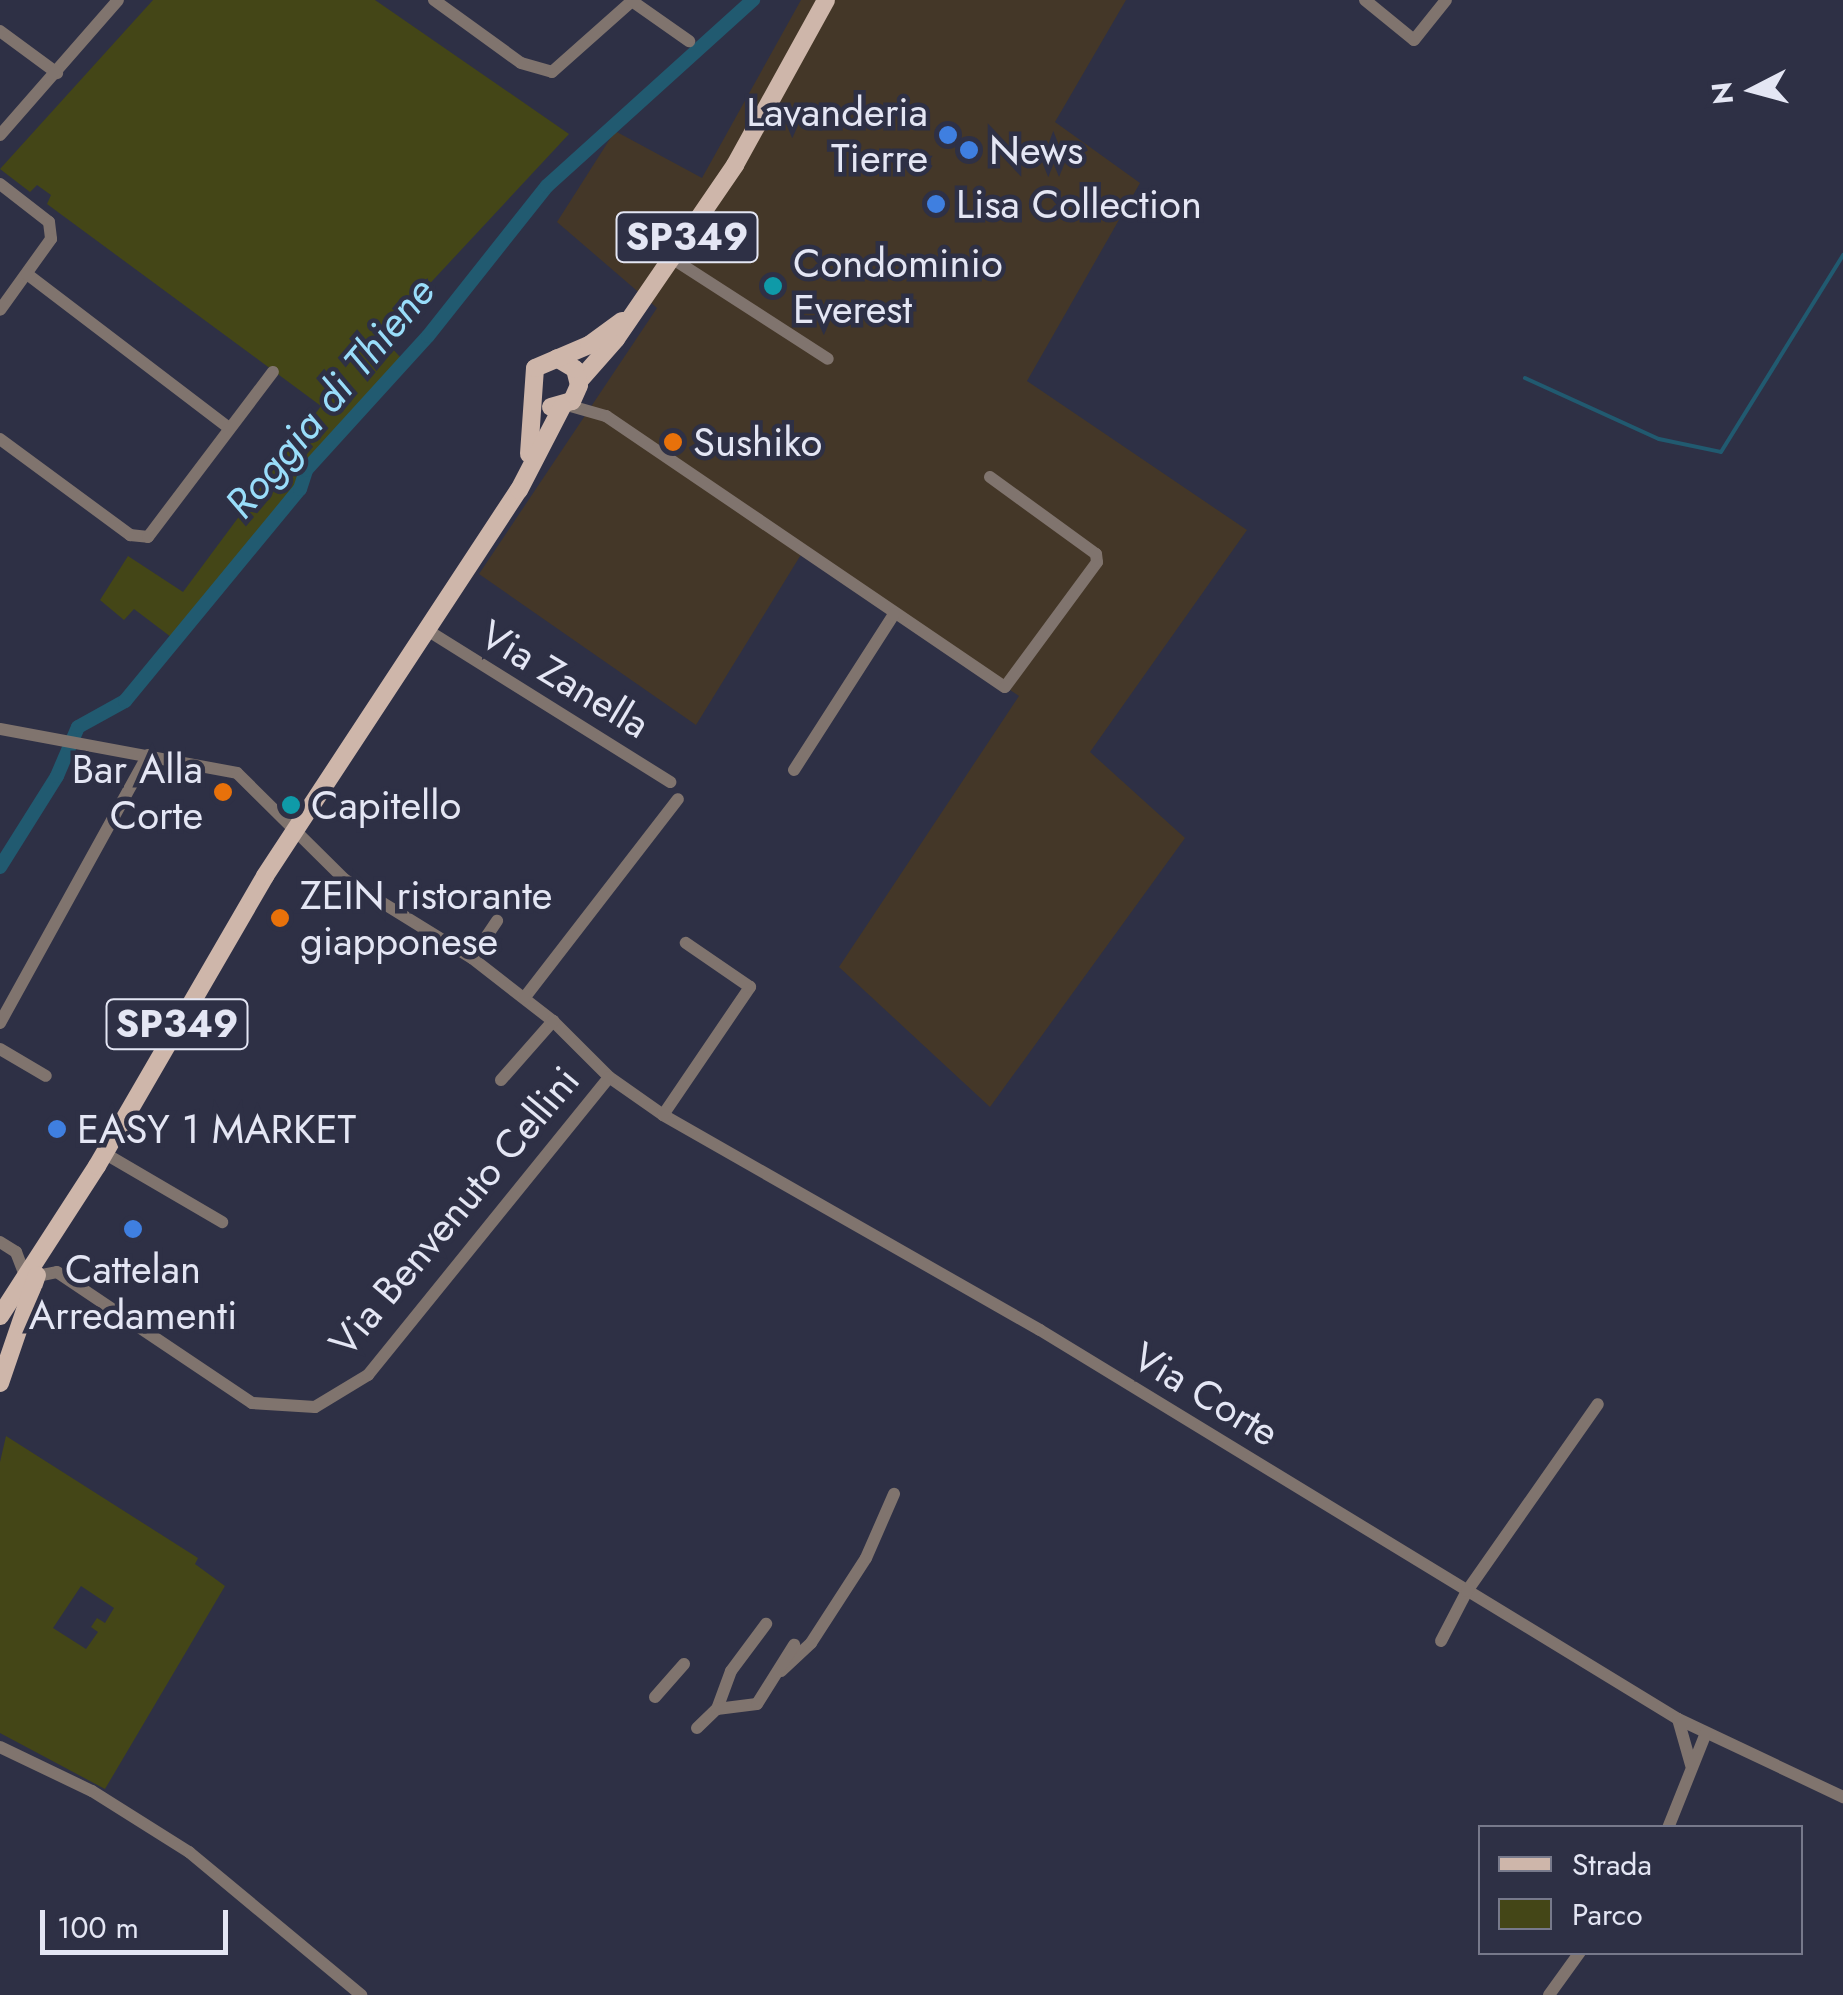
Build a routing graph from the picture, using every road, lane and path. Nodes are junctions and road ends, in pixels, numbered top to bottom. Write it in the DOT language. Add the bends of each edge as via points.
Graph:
graph roads {
  1 [pos="118,0"];
  2 [pos="434,0"];
  3 [pos="632,0"];
  4 [pos="826,0"];
  5 [pos="1365,0"];
  6 [pos="1446,0"];
  7 [pos="0,32"];
  8 [pos="689,41"];
  9 [pos="57,73"];
  10 [pos="0,135"];
  11 [pos="0,184"];
  12 [pos="672,258"];
  13 [pos="27,274"];
  14 [pos="638,309"];
  15 [pos="0,310"];
  16 [pos="557,358"];
  17 [pos="828,359"];
  18 [pos="273,372"];
  19 [pos="579,383"];
  20 [pos="534,396"];
  21 [pos="564,406"];
  22 [pos="606,416"];
  23 [pos="228,428"];
  24 [pos="0,439"];
  25 [pos="527,474"];
  26 [pos="990,477"];
  27 [pos="894,614"];
  28 [pos="427,630"];
  29 [pos="0,729"];
  30 [pos="148,755"];
  31 [pos="794,770"];
  32 [pos="670,782"];
  33 [pos="678,799"];
  34 [pos="295,828"];
  35 [pos="498,921"];
  36 [pos="686,943"];
  37 [pos="472,958"];
  38 [pos="525,997"];
  39 [pos="552,1021"];
  40 [pos="0,1023"];
  41 [pos="0,1049"];
  42 [pos="46,1076"];
  43 [pos="608,1077"];
  44 [pos="500,1080"];
  45 [pos="663,1115"];
  46 [pos="104,1153"];
  47 [pos="222,1222"];
  48 [pos="0,1242"];
  49 [pos="16,1252"];
  50 [pos="44,1252"];
  51 [pos="31,1284"];
  52 [pos="0,1316"];
  53 [pos="6,1343"];
  54 [pos="0,1383"];
  55 [pos="1598,1404"];
  56 [pos="894,1494"];
  57 [pos="877,1538"];
  58 [pos="862,1548"];
  59 [pos="1467,1591"];
  60 [pos="766,1624"];
  61 [pos="1441,1641"];
  62 [pos="794,1644"];
  63 [pos="684,1664"];
  64 [pos="782,1671"];
  65 [pos="655,1697"];
  66 [pos="717,1708"];
  67 [pos="1678,1719"];
  68 [pos="696,1728"];
  69 [pos="1706,1733"];
  70 [pos="0,1747"];
  71 [pos="1690,1765"];
  72 [pos="1843,1797"];
  73 [pos="1670,1825"];
  74 [pos="1578,1955"];
  75 [pos="362,1995"];
  76 [pos="1550,1995"];
  1 -- 9 [label="street"];
  2 -- 3 [label="street" via="521,63 552,72"];
  3 -- 8 [label="street"];
  4 -- 12 [label="main road, SP349"];
  5 -- 6 [label="street" via="1414,40"];
  7 -- 9 [label="street"];
  9 -- 10 [label="street"];
  11 -- 13 [label="street" via="49,222 52,239"];
  12 -- 14 [label="main road, SP349"];
  12 -- 17 [label="street"];
  13 -- 15 [label="street"];
  13 -- 23 [label="street"];
  14 -- 16 [label="main road, SP349" via="590,345"];
  14 -- 19 [label="main road, SP349"];
  16 -- 19 [label="main road" via="571,365"];
  16 -- 20 [label="main road" via="532,372"];
  18 -- 23 [label="street"];
  19 -- 21 [label="main road"];
  19 -- 22 [label="street"];
  20 -- 21 [label="main road" via="544,406"];
  20 -- 25 [label="main road, SP349"];
  21 -- 22 [label="street"];
  21 -- 25 [label="main road, SP349"];
  22 -- 27 [label="street"];
  23 -- 24 [label="street" via="148,537 136,537"];
  25 -- 28 [label="main road, SP349"];
  26 -- 27 [label="street" via="1096,554 1097,562 1005,687"];
  27 -- 31 [label="street"];
  28 -- 32 [label="street, Via Zanella"];
  28 -- 34 [label="main road, SP349"];
  29 -- 30 [label="street, Via Corte"];
  30 -- 34 [label="street, Via Corte" via="237,773"];
  30 -- 40 [label="street"];
  33 -- 38 [label="street"];
  34 -- 37 [label="street, Via Corte" via="344,879"];
  34 -- 46 [label="main road, SP349"];
  35 -- 37 [label="street"];
  36 -- 45 [label="street" via="750,987"];
  37 -- 38 [label="street, Via Corte"];
  38 -- 39 [label="street, Via Corte"];
  39 -- 43 [label="street, Via Corte"];
  39 -- 44 [label="street"];
  41 -- 42 [label="street"];
  43 -- 45 [label="street, Via Corte"];
  43 -- 51 [label="street, Via Benvenuto Cellini" via="368,1375 315,1406 252,1403 66,1278"];
  45 -- 59 [label="street, Via Corte" via="1040,1330"];
  46 -- 47 [label="street"];
  46 -- 50 [label="main road, SP349"];
  48 -- 49 [label="street"];
  49 -- 50 [label="street"];
  49 -- 51 [label="street"];
  50 -- 51 [label="main road, SP349"];
  51 -- 52 [label="main road, SP349"];
  51 -- 53 [label="main road, SP349"];
  53 -- 54 [label="main road, SP349"];
  55 -- 59 [label="street"];
  56 -- 57 [label="street"];
  57 -- 58 [label="street"];
  57 -- 64 [label="street" via="811,1643"];
  59 -- 61 [label="street"];
  59 -- 67 [label="street, Via Corte"];
  60 -- 66 [label="street" via="731,1671"];
  62 -- 64 [label="street"];
  63 -- 65 [label="street"];
  64 -- 66 [label="street" via="756,1704"];
  66 -- 68 [label="street"];
  67 -- 69 [label="street, Via Corte"];
  67 -- 71 [label="street"];
  69 -- 71 [label="street"];
  69 -- 72 [label="street, Via Corte"];
  70 -- 75 [label="street" via="92,1792 189,1852"];
  71 -- 73 [label="street" via="1682,1805"];
  74 -- 76 [label="street"];
}
